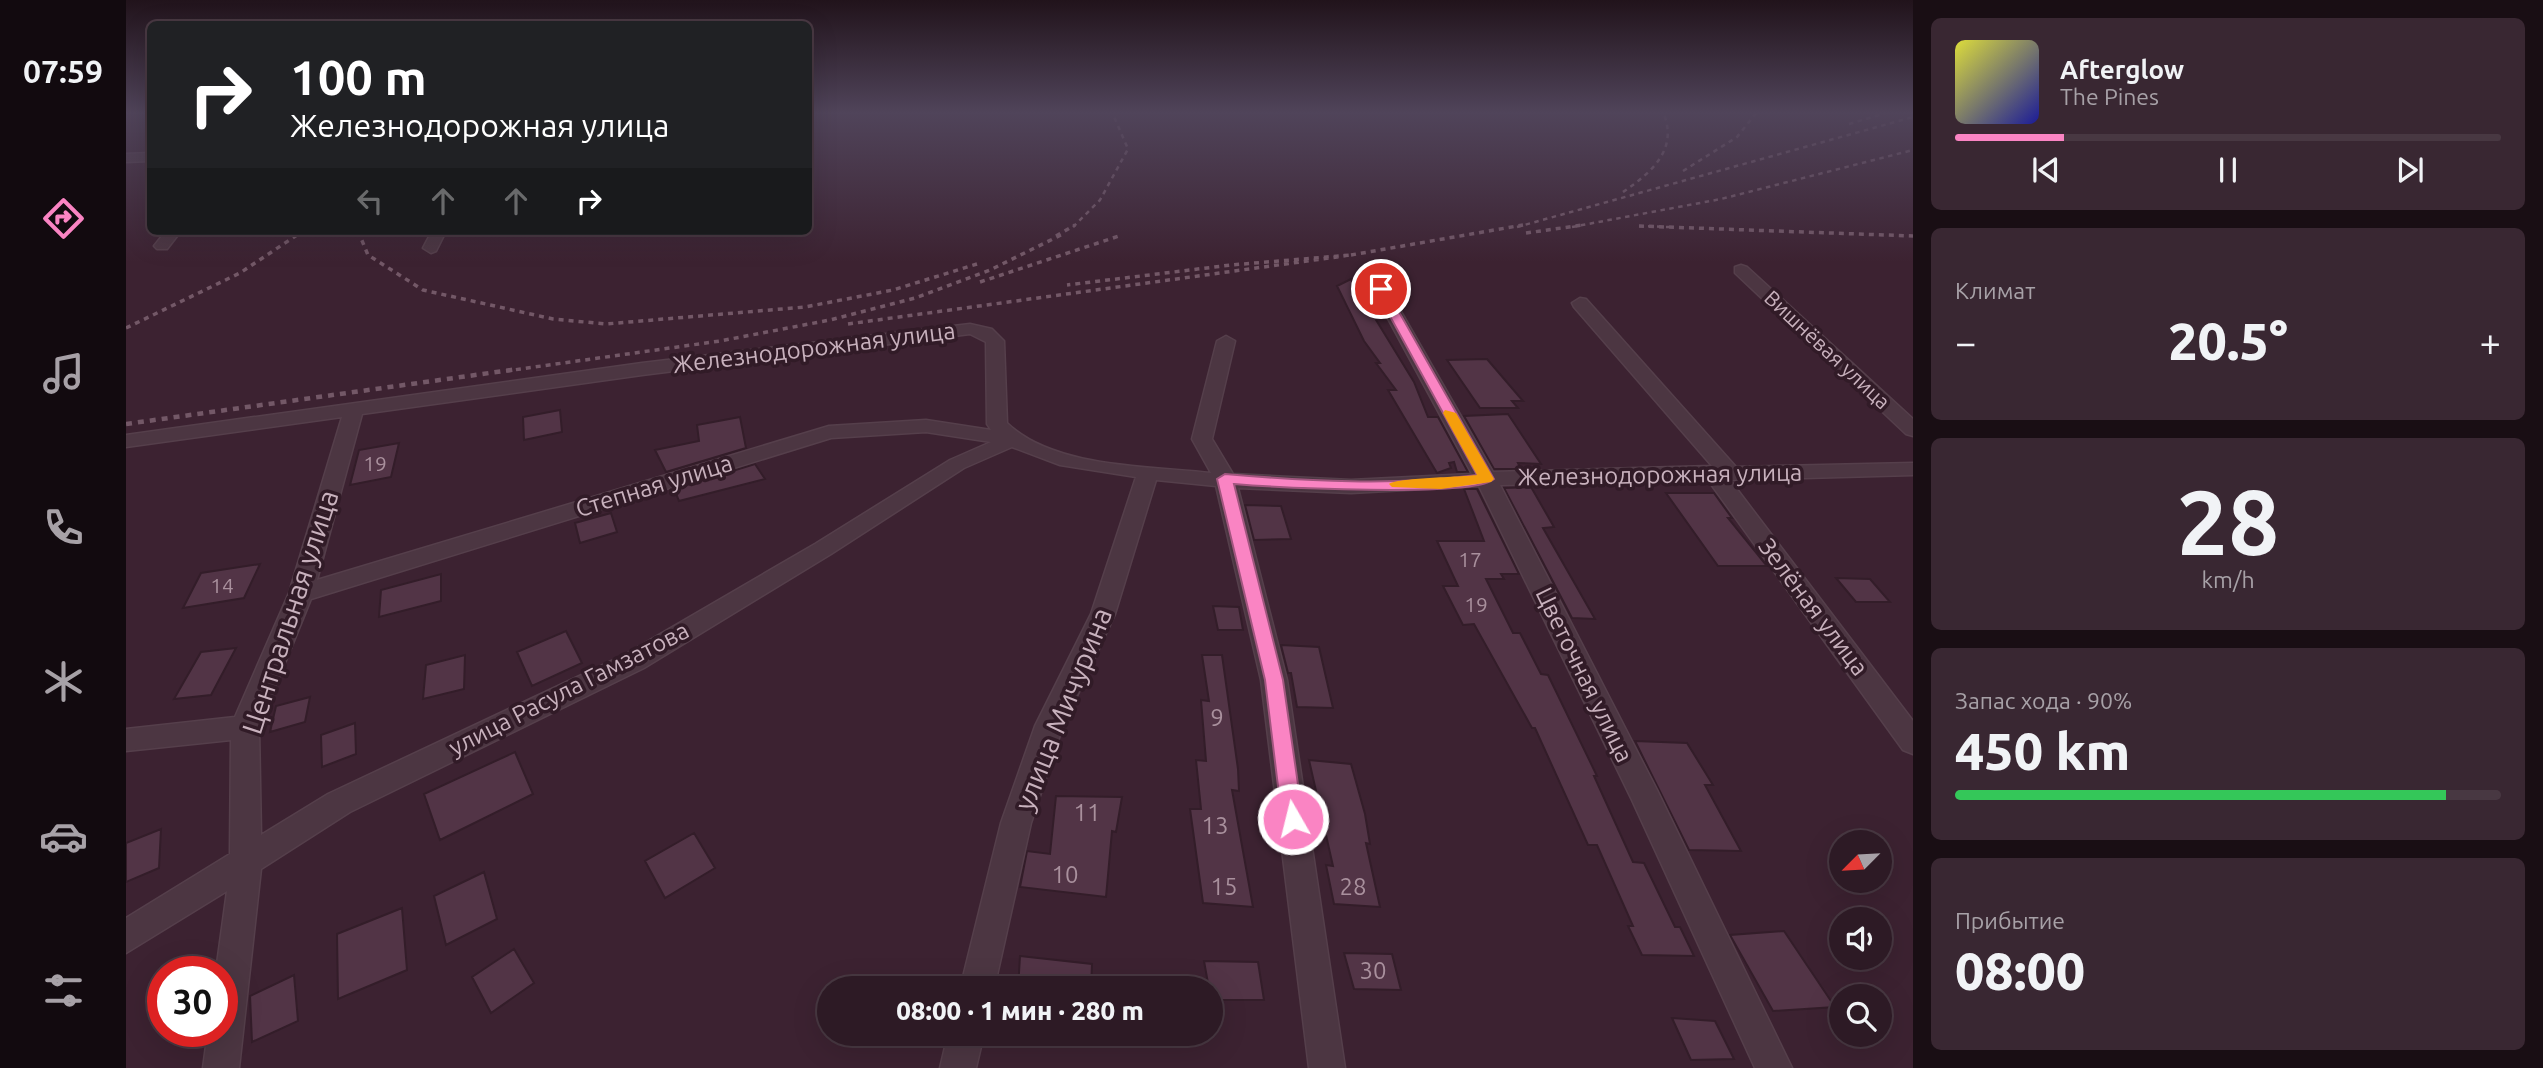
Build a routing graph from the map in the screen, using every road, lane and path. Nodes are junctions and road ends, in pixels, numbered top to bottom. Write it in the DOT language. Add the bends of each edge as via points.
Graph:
graph roads {
  1 [pos="171,235"];
  2 [pos="437,235"];
  3 [pos="162,246"];
  4 [pos="431,248"];
  5 [pos="1741,270"];
  6 [pos="1381,289"];
  7 [pos="1580,303"];
  8 [pos="1226,341"];
  9 [pos="354,408"];
  10 [pos="1913,430"];
  11 [pos="1012,440"];
  12 [pos="126,441"];
  13 [pos="1913,469"];
  14 [pos="1148,472"];
  15 [pos="1721,472"];
  16 [pos="1225,479"];
  17 [pos="1486,479"];
  18 [pos="302,593"];
  19 [pos="245,727"];
  20 [pos="126,740"];
  21 [pos="1913,742"];
  22 [pos="246,864"];
  23 [pos="126,937"];
  24 [pos="980,976"];
  25 [pos="963,1046"];
  26 [pos="221,1068"];
  27 [pos="958,1068"];
  28 [pos="1327,1068"];
  29 [pos="1774,1068"];
  1 -- 3 [label="street"];
  2 -- 4 [label="street"];
  5 -- 10 [label="street, Вишнёвая улица"];
  6 -- 17 [label="street, Цветочная улица"];
  7 -- 15 [label="street, Зелёная улица"];
  8 -- 16 [label="street" via="1202,439"];
  9 -- 11 [label="street, Железнодорожная улица" via="970,329 995,341 997,424"];
  9 -- 12 [label="street, Железнодорожная улица"];
  9 -- 18 [label="street, Центральная улица"];
  11 -- 14 [label="street, Железнодорожная улица" via="1042,454"];
  11 -- 18 [label="street, Степная улица" via="926,426 829,432"];
  11 -- 22 [label="street, улица Расула Гамзатова" via="957,464 635,661 339,803"];
  13 -- 15 [label="street, Железнодорожная улица"];
  14 -- 16 [label="street, Железнодорожная улица"];
  14 -- 24 [label="street, улица Мичурина" via="1103,614 1049,726 1016,822"];
  15 -- 17 [label="street, Железнодорожная улица"];
  15 -- 21 [label="street, Зелёная улица"];
  16 -- 17 [label="street, Железнодорожная улица" via="1282,484 1441,484"];
  16 -- 28 [label="street" via="1274,680"];
  17 -- 29 [label="street, Цветочная улица"];
  18 -- 19 [label="street, Центральная улица"];
  19 -- 20 [label="street"];
  19 -- 22 [label="street, Центральная улица"];
  22 -- 23 [label="street, улица Расула Гамзатова"];
  22 -- 26 [label="street, Центральная улица"];
  25 -- 27 [label="street"];
}
